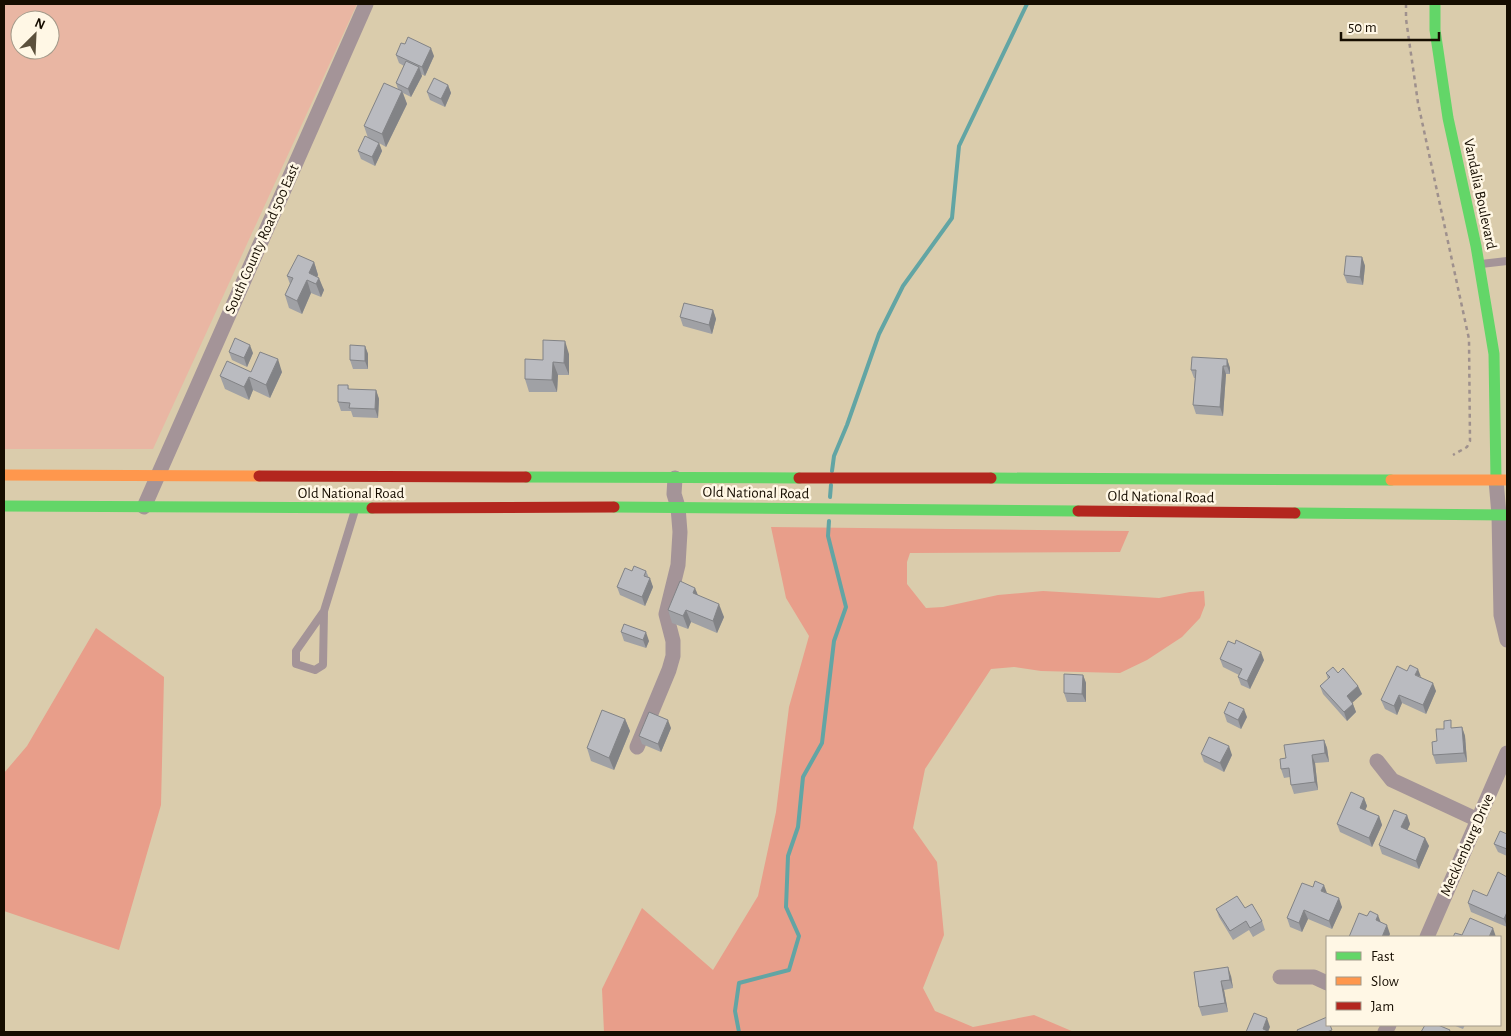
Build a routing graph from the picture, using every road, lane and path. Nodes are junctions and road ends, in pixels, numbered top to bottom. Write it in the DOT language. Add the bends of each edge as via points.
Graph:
graph roads {
  1 [pos="366,4"];
  2 [pos="1406,4"];
  3 [pos="1435,4"];
  4 [pos="1507,261"];
  5 [pos="1479,264"];
  6 [pos="1453,455"];
  7 [pos="4,474"];
  8 [pos="158,474"];
  9 [pos="675,478"];
  10 [pos="1502,480"];
  11 [pos="4,506"];
  12 [pos="144,507"];
  13 [pos="678,507"];
  14 [pos="355,508"];
  15 [pos="1503,515"];
  16 [pos="324,611"];
  17 [pos="1507,640"];
  18 [pos="637,747"];
  19 [pos="1507,753"];
  20 [pos="1377,761"];
  21 [pos="1478,820"];
  22 [pos="1427,936"];
  23 [pos="1280,977"];
  24 [pos="1326,983"];
  1 -- 8 [label="street, South County Road 500 East"];
  2 -- 6 [label="path" via="1418,103 1469,339 1470,440 1467,447"];
  3 -- 5 [label="main road, Vandalia Boulevard" via="1435,30 1448,118"];
  4 -- 5 [label="lane"];
  5 -- 10 [label="main road, Vandalia Boulevard" via="1494,354"];
  7 -- 8 [label="main road, Old National Road"];
  8 -- 9 [label="main road, Old National Road"];
  8 -- 12 [label="street, South County Road 500 East"];
  9 -- 10 [label="main road, Old National Road"];
  9 -- 13 [label="street" via="674,494"];
  10 -- 15 [label="street"];
  11 -- 12 [label="main road, Old National Road"];
  12 -- 14 [label="main road, Old National Road"];
  13 -- 14 [label="main road, Old National Road"];
  13 -- 15 [label="main road, Old National Road"];
  13 -- 18 [label="street" via="678,565 666,614 673,656"];
  14 -- 16 [label="lane"];
  15 -- 17 [label="street" via="1501,615"];
  16 -- 16 [label="lane" via="323,665 315,670 296,664 296,651"];
  19 -- 21 [label="street, Mecklenburg Drive"];
  20 -- 21 [label="street" via="1392,780"];
  21 -- 22 [label="street, Mecklenburg Drive"];
  23 -- 24 [label="street" via="1314,977"];
}
